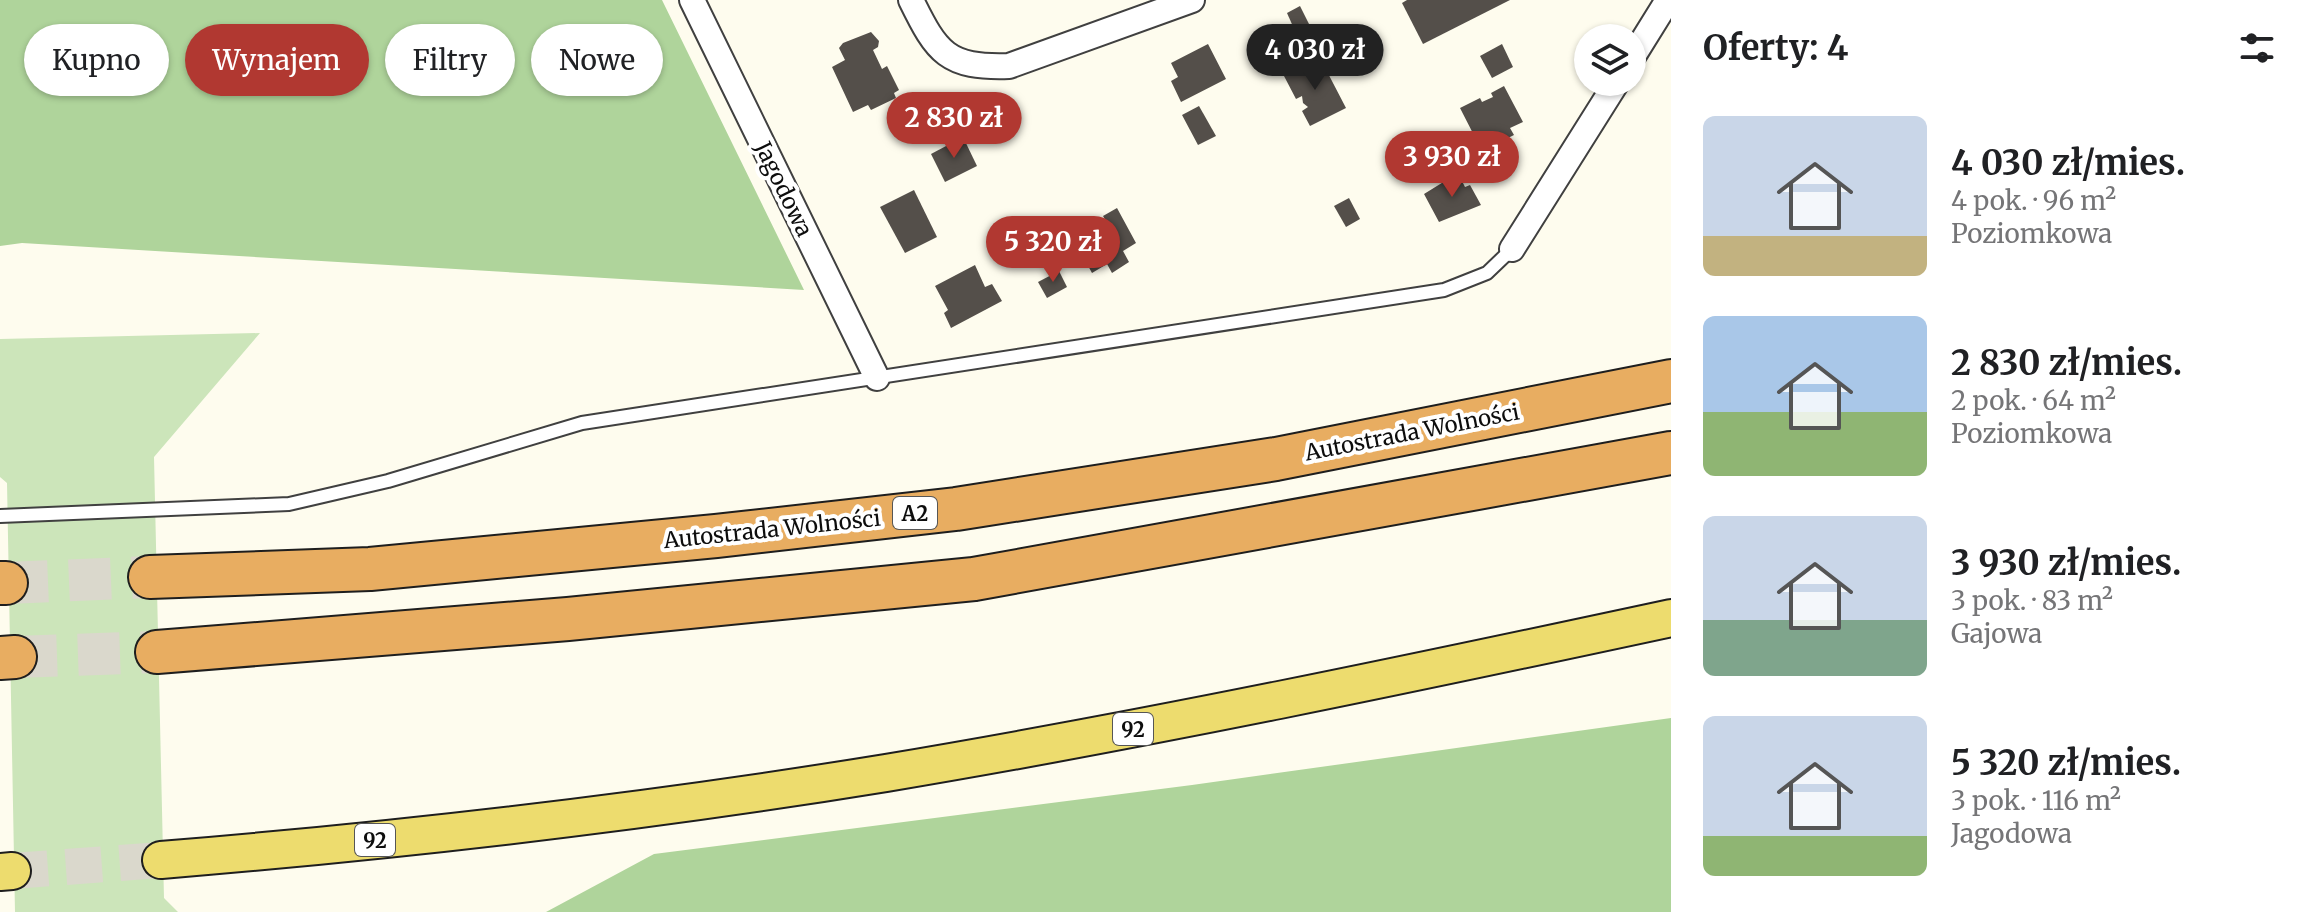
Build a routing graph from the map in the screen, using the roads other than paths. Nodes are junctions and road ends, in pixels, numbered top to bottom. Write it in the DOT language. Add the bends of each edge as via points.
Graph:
graph roads {
  1 [pos="692,0"];
  2 [pos="911,0"];
  3 [pos="1668,0"];
  4 [pos="1184,1"];
  5 [pos="1646,35"];
  6 [pos="1608,96"];
  7 [pos="1512,249"];
  8 [pos="877,378"];
  9 [pos="1671,381"];
  10 [pos="1671,453"];
  11 [pos="0,516"];
  12 [pos="150,577"];
  13 [pos="1671,618"];
  14 [pos="157,652"];
  15 [pos="161,860"];
  1 -- 8 [label="street, Jagodowa"];
  2 -- 4 [label="street" via="928,35 951,59 979,67 1009,66"];
  3 -- 5 [label="street"];
  6 -- 7 [label="street"];
  7 -- 8 [label="lane" via="1487,273 1444,290"];
  8 -- 11 [label="lane" via="582,423 388,481 289,504"];
  9 -- 12 [label="highway, Autostrada Wolności / A2" via="1276,459 956,509 370,569"];
  10 -- 14 [label="highway" via="974,579"];
  13 -- 15 [label="main road, 92" via="1202,716 895,771 478,828"];
}
